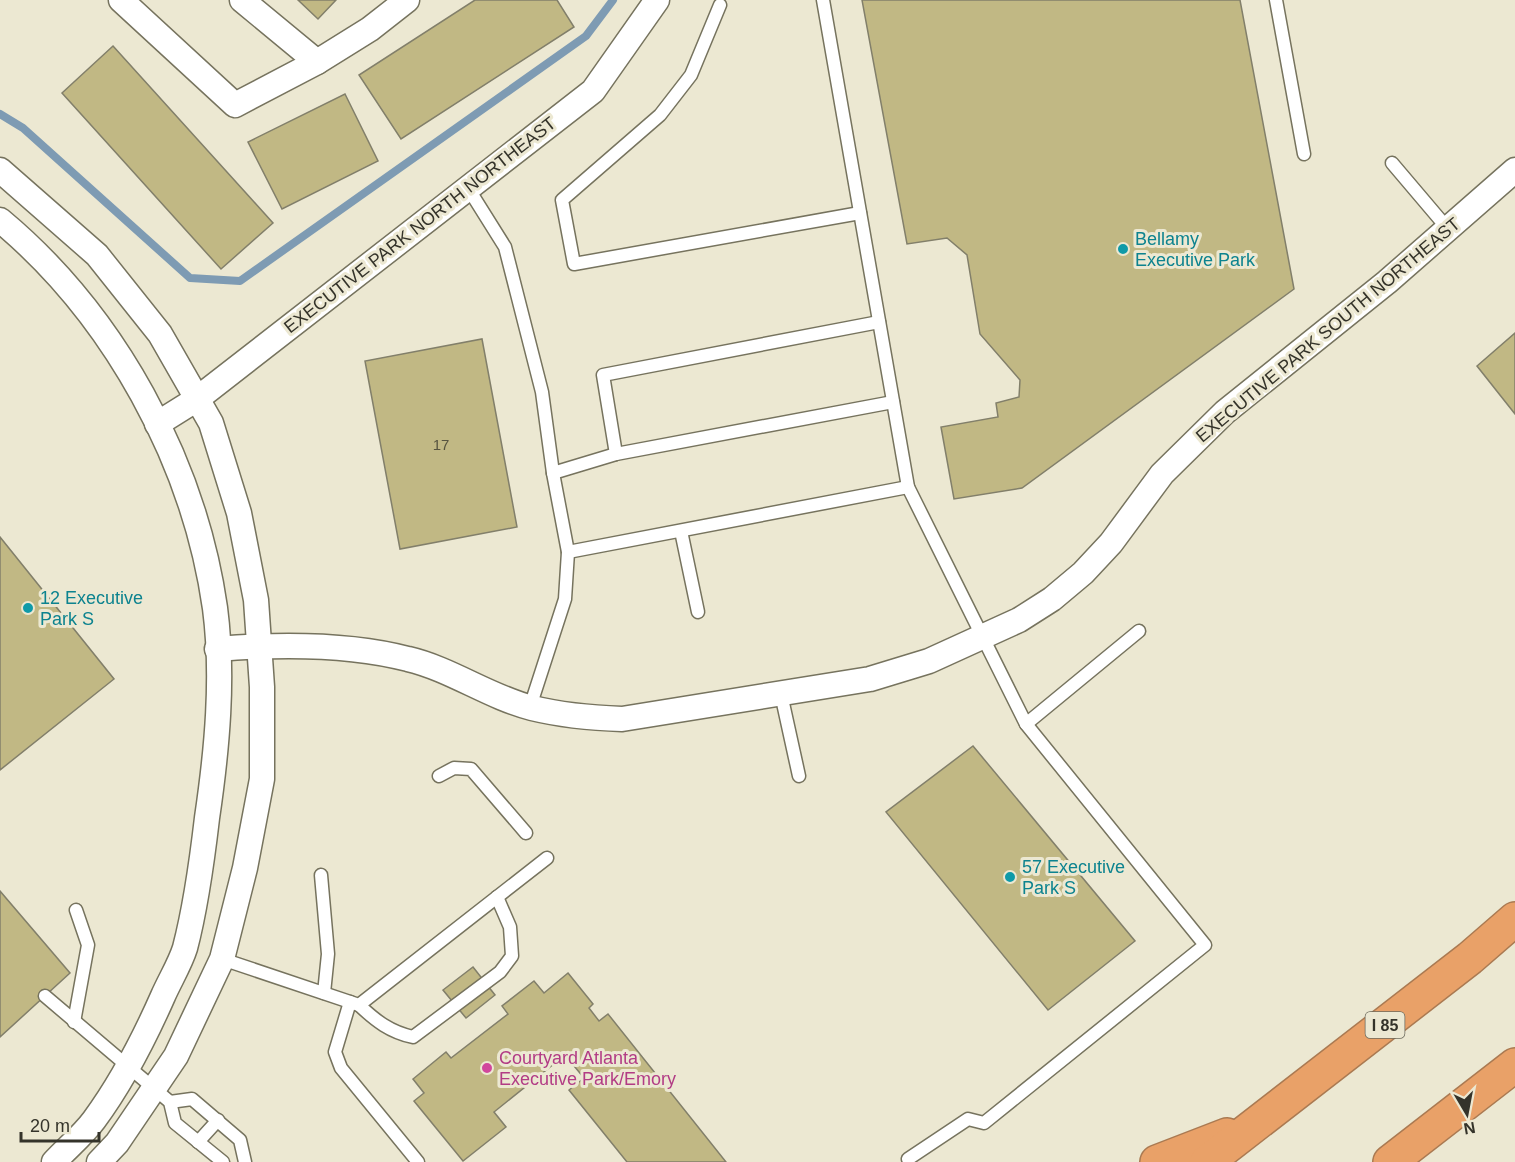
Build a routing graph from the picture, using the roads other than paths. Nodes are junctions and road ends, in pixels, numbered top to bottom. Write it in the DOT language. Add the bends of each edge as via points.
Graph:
graph roads {
  1 [pos="121,0"];
  2 [pos="242,0"];
  3 [pos="407,0"];
  4 [pos="657,0"];
  5 [pos="823,0"];
  6 [pos="1276,0"];
  7 [pos="717,2"];
  8 [pos="317,62"];
  9 [pos="1304,154"];
  10 [pos="1392,163"];
  11 [pos="0,170"];
  12 [pos="1515,170"];
  13 [pos="468,188"];
  14 [pos="860,213"];
  15 [pos="0,220"];
  16 [pos="1448,229"];
  17 [pos="879,322"];
  18 [pos="197,399"];
  19 [pos="893,402"];
  20 [pos="157,424"];
  21 [pos="616,454"];
  22 [pos="553,473"];
  23 [pos="908,487"];
  24 [pos="681,531"];
  25 [pos="568,552"];
  26 [pos="698,612"];
  27 [pos="1139,631"];
  28 [pos="983,638"];
  29 [pos="260,645"];
  30 [pos="217,649"];
  31 [pos="781,694"];
  32 [pos="530,708"];
  33 [pos="1026,724"];
  34 [pos="439,776"];
  35 [pos="799,776"];
  36 [pos="526,833"];
  37 [pos="547,858"];
  38 [pos="321,875"];
  39 [pos="497,897"];
  40 [pos="76,910"];
  41 [pos="1515,919"];
  42 [pos="222,959"];
  43 [pos="324,993"];
  44 [pos="45,996"];
  45 [pos="354,1004"];
  46 [pos="74,1022"];
  47 [pos="1515,1065"];
  48 [pos="127,1067"];
  49 [pos="162,1096"];
  50 [pos="218,1120"];
  51 [pos="1251,1126"];
  52 [pos="198,1142"];
  53 [pos="908,1159"];
  54 [pos="54,1162"];
  55 [pos="99,1162"];
  56 [pos="223,1162"];
  57 [pos="245,1162"];
  58 [pos="418,1162"];
  59 [pos="1158,1162"];
  60 [pos="1207,1162"];
  61 [pos="1390,1162"];
  1 -- 8 [label="street" via="235,105"];
  2 -- 8 [label="street"];
  3 -- 8 [label="street"];
  4 -- 13 [label="street, EXECUTIVE PARK NORTH NORTHEAST" via="592,91"];
  5 -- 14 [label="lane"];
  6 -- 9 [label="lane"];
  7 -- 14 [label="lane" via="691,75 660,115 562,200 574,264"];
  10 -- 16 [label="lane"];
  11 -- 18 [label="street" via="97,255 160,334"];
  12 -- 16 [label="street, EXECUTIVE PARK SOUTH NORTHEAST"];
  13 -- 18 [label="street, EXECUTIVE PARK NORTH NORTHEAST"];
  13 -- 22 [label="lane" via="505,247 542,392"];
  14 -- 17 [label="lane"];
  15 -- 20 [label="street" via="67,284 120,357"];
  16 -- 28 [label="street, EXECUTIVE PARK SOUTH NORTHEAST" via="1225,412 1162,474 1111,543 1083,573 1052,599"];
  17 -- 19 [label="lane"];
  17 -- 21 [label="lane" via="603,375"];
  18 -- 20 [label="street, EXECUTIVE PARK NORTH NORTHEAST"];
  18 -- 29 [label="street" via="211,423 240,513"];
  19 -- 21 [label="lane"];
  19 -- 23 [label="lane"];
  20 -- 30 [label="street" via="197,523 215,609"];
  21 -- 22 [label="lane"];
  22 -- 25 [label="lane"];
  23 -- 24 [label="lane"];
  23 -- 28 [label="lane"];
  24 -- 25 [label="lane"];
  24 -- 26 [label="lane"];
  25 -- 32 [label="lane" via="565,599"];
  27 -- 33 [label="lane"];
  28 -- 31 [label="street, EXECUTIVE PARK SOUTH NORTHEAST" via="929,661 870,679"];
  28 -- 33 [label="lane"];
  29 -- 30 [label="street, EXECUTIVE PARK SOUTH NORTHEAST"];
  29 -- 32 [label="street, EXECUTIVE PARK SOUTH NORTHEAST" via="371,650 411,659"];
  29 -- 42 [label="street" via="262,778"];
  30 -- 48 [label="street" via="219,696 212,782 201,867 184,950"];
  31 -- 32 [label="street, EXECUTIVE PARK SOUTH NORTHEAST" via="622,719"];
  31 -- 35 [label="lane"];
  33 -- 53 [label="lane" via="1205,945 984,1123 968,1119"];
  34 -- 36 [label="lane" via="454,768 471,769"];
  37 -- 39 [label="lane"];
  38 -- 43 [label="lane" via="328,954"];
  39 -- 45 [label="lane"];
  39 -- 45 [label="lane" via="510,927 512,956 500,972 413,1037 396,1034"];
  40 -- 46 [label="lane" via="88,945"];
  41 -- 51 [label="highway, I 85" via="1361,1044"];
  42 -- 43 [label="lane"];
  42 -- 49 [label="street" via="176,1056"];
  43 -- 45 [label="lane"];
  44 -- 46 [label="lane"];
  45 -- 58 [label="lane" via="335,1052 341,1068"];
  46 -- 48 [label="lane"];
  47 -- 61 [label="highway"];
  48 -- 49 [label="lane"];
  48 -- 54 [label="street" via="94,1121"];
  49 -- 50 [label="lane" via="192,1098"];
  49 -- 52 [label="lane" via="175,1124"];
  49 -- 55 [label="street"];
  50 -- 52 [label="lane"];
  50 -- 57 [label="lane" via="240,1140"];
  51 -- 59 [label="highway"];
  51 -- 60 [label="highway, I 85"];
  52 -- 56 [label="lane"];
}
